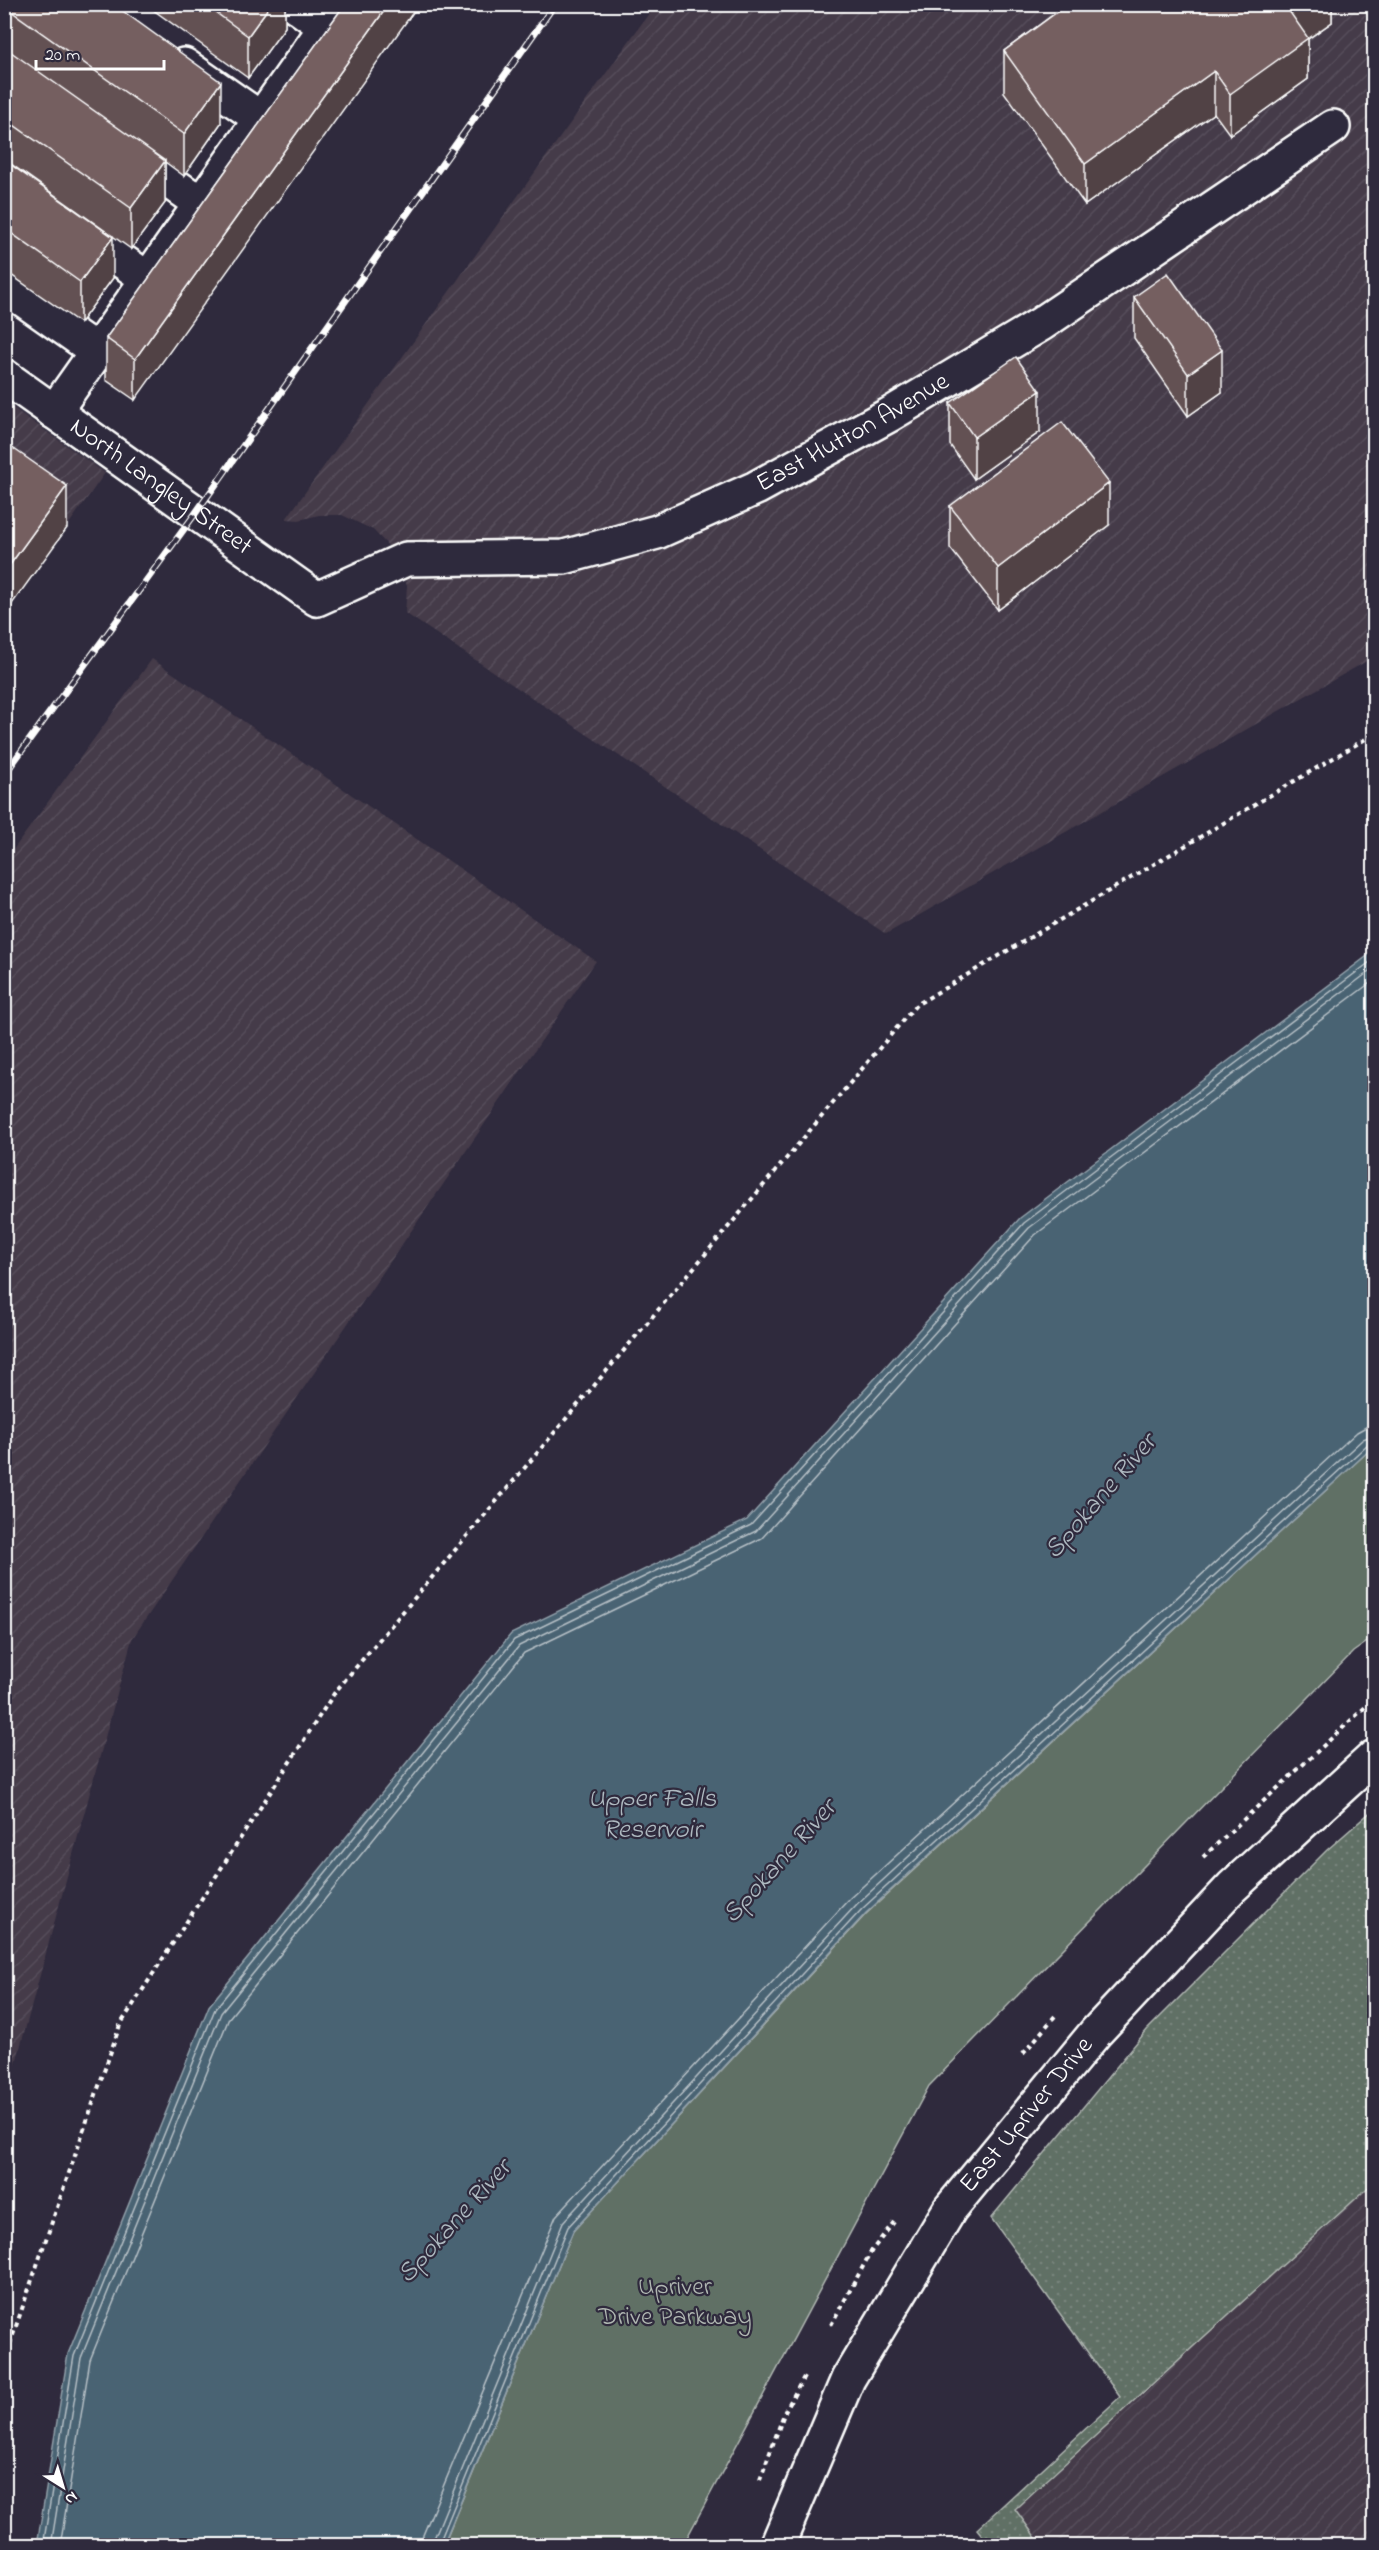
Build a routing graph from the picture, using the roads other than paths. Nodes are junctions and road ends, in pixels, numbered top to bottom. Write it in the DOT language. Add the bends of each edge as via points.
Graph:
graph roads {
  1 [pos="294,4"];
  2 [pos="334,16"];
  3 [pos="156,45"];
  4 [pos="261,119"];
  5 [pos="1333,127"];
  6 [pos="107,138"];
  7 [pos="4,178"];
  8 [pos="201,204"];
  9 [pos="148,279"];
  10 [pos="4,286"];
  11 [pos="98,352"];
  12 [pos="4,376"];
  13 [pos="54,412"];
  14 [pos="317,599"];
  15 [pos="1374,1757"];
  16 [pos="783,2544"];
  1 -- 2 [label="street"];
  2 -- 4 [label="street"];
  3 -- 4 [label="street"];
  4 -- 8 [label="street"];
  5 -- 14 [label="street, East Hutton Avenue" via="1041,324 889,415 756,488 657,532 564,557 406,560"];
  6 -- 8 [label="street"];
  7 -- 9 [label="street"];
  8 -- 9 [label="street"];
  9 -- 11 [label="street"];
  10 -- 11 [label="street"];
  11 -- 13 [label="street"];
  12 -- 13 [label="street, North Langley Street"];
  13 -- 14 [label="street, North Langley Street"];
  15 -- 16 [label="street, East Upriver Drive" via="1232,1887 1096,2032 950,2209 848,2379"];
}
